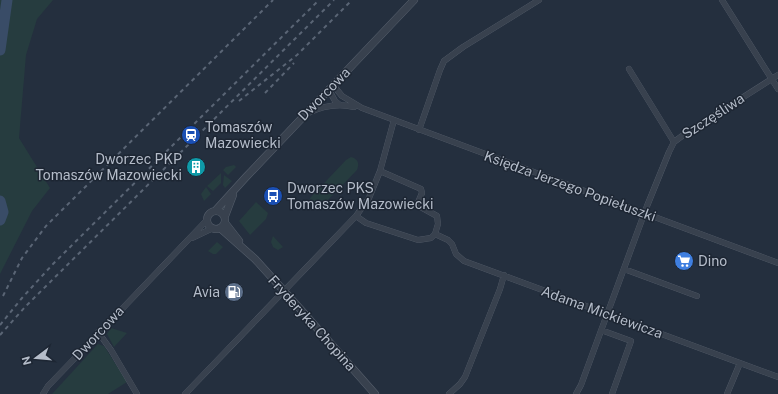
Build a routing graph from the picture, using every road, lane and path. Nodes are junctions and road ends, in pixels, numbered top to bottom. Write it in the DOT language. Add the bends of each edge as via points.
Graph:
graph roads {
  1 [pos="414,0"];
  2 [pos="539,0"];
  3 [pos="722,0"];
  4 [pos="629,69"];
  5 [pos="778,75"];
  6 [pos="772,79"];
  7 [pos="331,88"];
  8 [pos="778,89"];
  9 [pos="341,105"];
  10 [pos="362,108"];
  11 [pos="306,114"];
  12 [pos="394,120"];
  13 [pos="419,130"];
  14 [pos="674,142"];
  15 [pos="380,171"];
  16 [pos="236,189"];
  17 [pos="216,210"];
  18 [pos="645,214"];
  19 [pos="356,216"];
  20 [pos="207,220"];
  21 [pos="220,224"];
  22 [pos="435,234"];
  23 [pos="188,240"];
  24 [pos="778,262"];
  25 [pos="624,269"];
  26 [pos="504,275"];
  27 [pos="284,291"];
  28 [pos="697,296"];
  29 [pos="607,314"];
  30 [pos="601,330"];
  31 [pos="98,332"];
  32 [pos="740,363"];
  33 [pos="778,377"];
  34 [pos="43,394"];
  35 [pos="137,394"];
  36 [pos="185,394"];
  37 [pos="375,394"];
  38 [pos="449,394"];
  39 [pos="578,394"];
  40 [pos="612,394"];
  41 [pos="727,394"];
  1 -- 7 [label="street, Dworcowa"];
  2 -- 13 [label="street" via="444,61"];
  3 -- 6 [label="street"];
  4 -- 14 [label="street"];
  5 -- 6 [label="street, Szczęśliwa"];
  6 -- 8 [label="street"];
  6 -- 14 [label="street, Szczęśliwa"];
  7 -- 9 [label="street" via="335,101"];
  7 -- 10 [label="street, Księdza Jerzego Popiełuszki"];
  7 -- 11 [label="street, Dworcowa"];
  9 -- 10 [label="street, Księdza Jerzego Popiełuszki"];
  9 -- 11 [label="street, Księdza Jerzego Popiełuszki" via="320,108"];
  10 -- 12 [label="street, Księdza Jerzego Popiełuszki"];
  11 -- 16 [label="street, Dworcowa"];
  12 -- 13 [label="street, Księdza Jerzego Popiełuszki"];
  12 -- 15 [label="street"];
  13 -- 18 [label="street, Księdza Jerzego Popiełuszki"];
  14 -- 18 [label="street, Szczęśliwa"];
  15 -- 19 [label="street" via="369,198"];
  15 -- 22 [label="street" via="420,189 422,193 417,205 437,216"];
  16 -- 17 [label="street, Dworcowa"];
  16 -- 21 [label="street, Dworcowa"];
  17 -- 20 [label="street, Dworcowa" via="209,213"];
  17 -- 21 [label="street" via="219,211"];
  18 -- 24 [label="street, Księdza Jerzego Popiełuszki"];
  18 -- 25 [label="street, Szczęśliwa"];
  19 -- 22 [label="street" via="366,223 418,240 431,238"];
  19 -- 27 [label="street"];
  20 -- 21 [label="street" via="210,226"];
  20 -- 23 [label="street, Dworcowa"];
  21 -- 23 [label="street, Dworcowa"];
  21 -- 27 [label="street, Fryderyka Chopina"];
  22 -- 26 [label="street, Adama Mickiewicza" via="448,240 456,254 464,261"];
  23 -- 31 [label="street, Dworcowa"];
  25 -- 28 [label="street"];
  25 -- 29 [label="street, Szczęśliwa"];
  26 -- 29 [label="street, Adama Mickiewicza"];
  26 -- 38 [label="street" via="465,377"];
  27 -- 36 [label="street"];
  27 -- 37 [label="street, Fryderyka Chopina"];
  29 -- 30 [label="street, Szczęśliwa"];
  29 -- 32 [label="street, Adama Mickiewicza"];
  30 -- 39 [label="street, Szczęśliwa"];
  30 -- 40 [label="street" via="631,341"];
  31 -- 34 [label="street, Dworcowa"];
  31 -- 35 [label="street"];
  32 -- 33 [label="street, Adama Mickiewicza"];
  32 -- 41 [label="street"];
}
